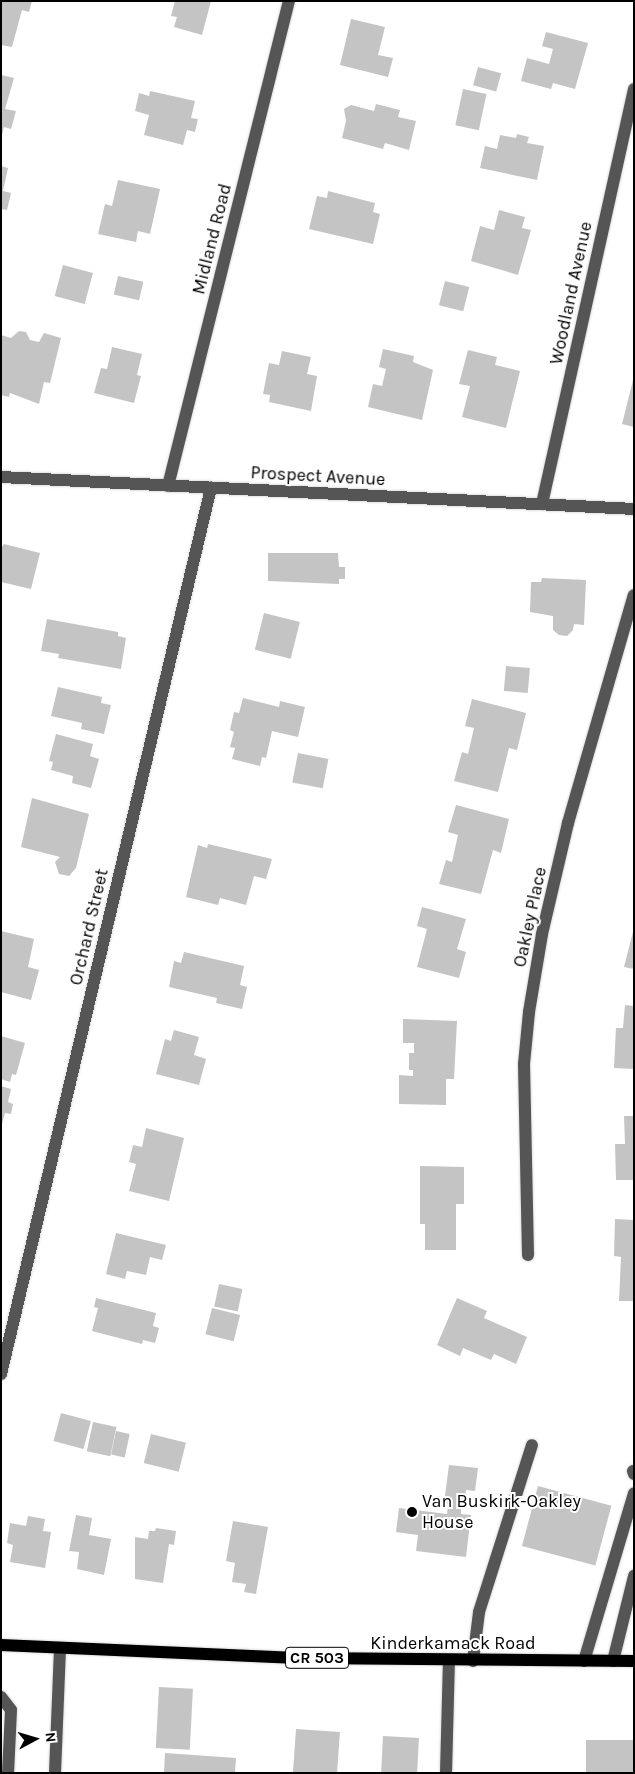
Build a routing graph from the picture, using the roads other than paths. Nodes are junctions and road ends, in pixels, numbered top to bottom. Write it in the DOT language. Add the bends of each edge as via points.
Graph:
graph roads {
  1 [pos="289,1"];
  2 [pos="634,88"];
  3 [pos="1,477"];
  4 [pos="168,486"];
  5 [pos="211,488"];
  6 [pos="542,504"];
  7 [pos="634,509"];
  8 [pos="634,595"];
  9 [pos="528,1255"];
  10 [pos="1,1374"];
  11 [pos="532,1445"];
  12 [pos="634,1493"];
  13 [pos="634,1576"];
  14 [pos="1,1645"];
  15 [pos="60,1648"];
  16 [pos="449,1661"];
  17 [pos="473,1661"];
  18 [pos="584,1661"];
  19 [pos="614,1661"];
  20 [pos="634,1661"];
  21 [pos="1,1697"];
  22 [pos="8,1773"];
  23 [pos="54,1773"];
  24 [pos="446,1773"];
  1 -- 4 [label="street, Midland Road"];
  2 -- 6 [label="street, Woodland Avenue"];
  3 -- 4 [label="street, Prospect Avenue"];
  4 -- 5 [label="street, Prospect Avenue"];
  5 -- 6 [label="street, Prospect Avenue"];
  5 -- 10 [label="street, Orchard Street"];
  6 -- 7 [label="street, Prospect Avenue"];
  8 -- 9 [label="street, Oakley Place" via="568,823 542,934 529,1012 524,1064"];
  11 -- 17 [label="street" via="479,1612"];
  12 -- 18 [label="street"];
  13 -- 19 [label="street"];
  14 -- 15 [label="main road, Kinderkamack Road / CR 503"];
  15 -- 16 [label="main road, Kinderkamack Road / CR 503"];
  15 -- 23 [label="street"];
  16 -- 17 [label="main road, Kinderkamack Road / CR 503"];
  16 -- 24 [label="street"];
  17 -- 18 [label="main road, Kinderkamack Road / CR 503"];
  18 -- 19 [label="main road, Kinderkamack Road / CR 503"];
  19 -- 20 [label="main road, Kinderkamack Road / CR 503"];
  21 -- 22 [label="street" via="12,1710"];
}
